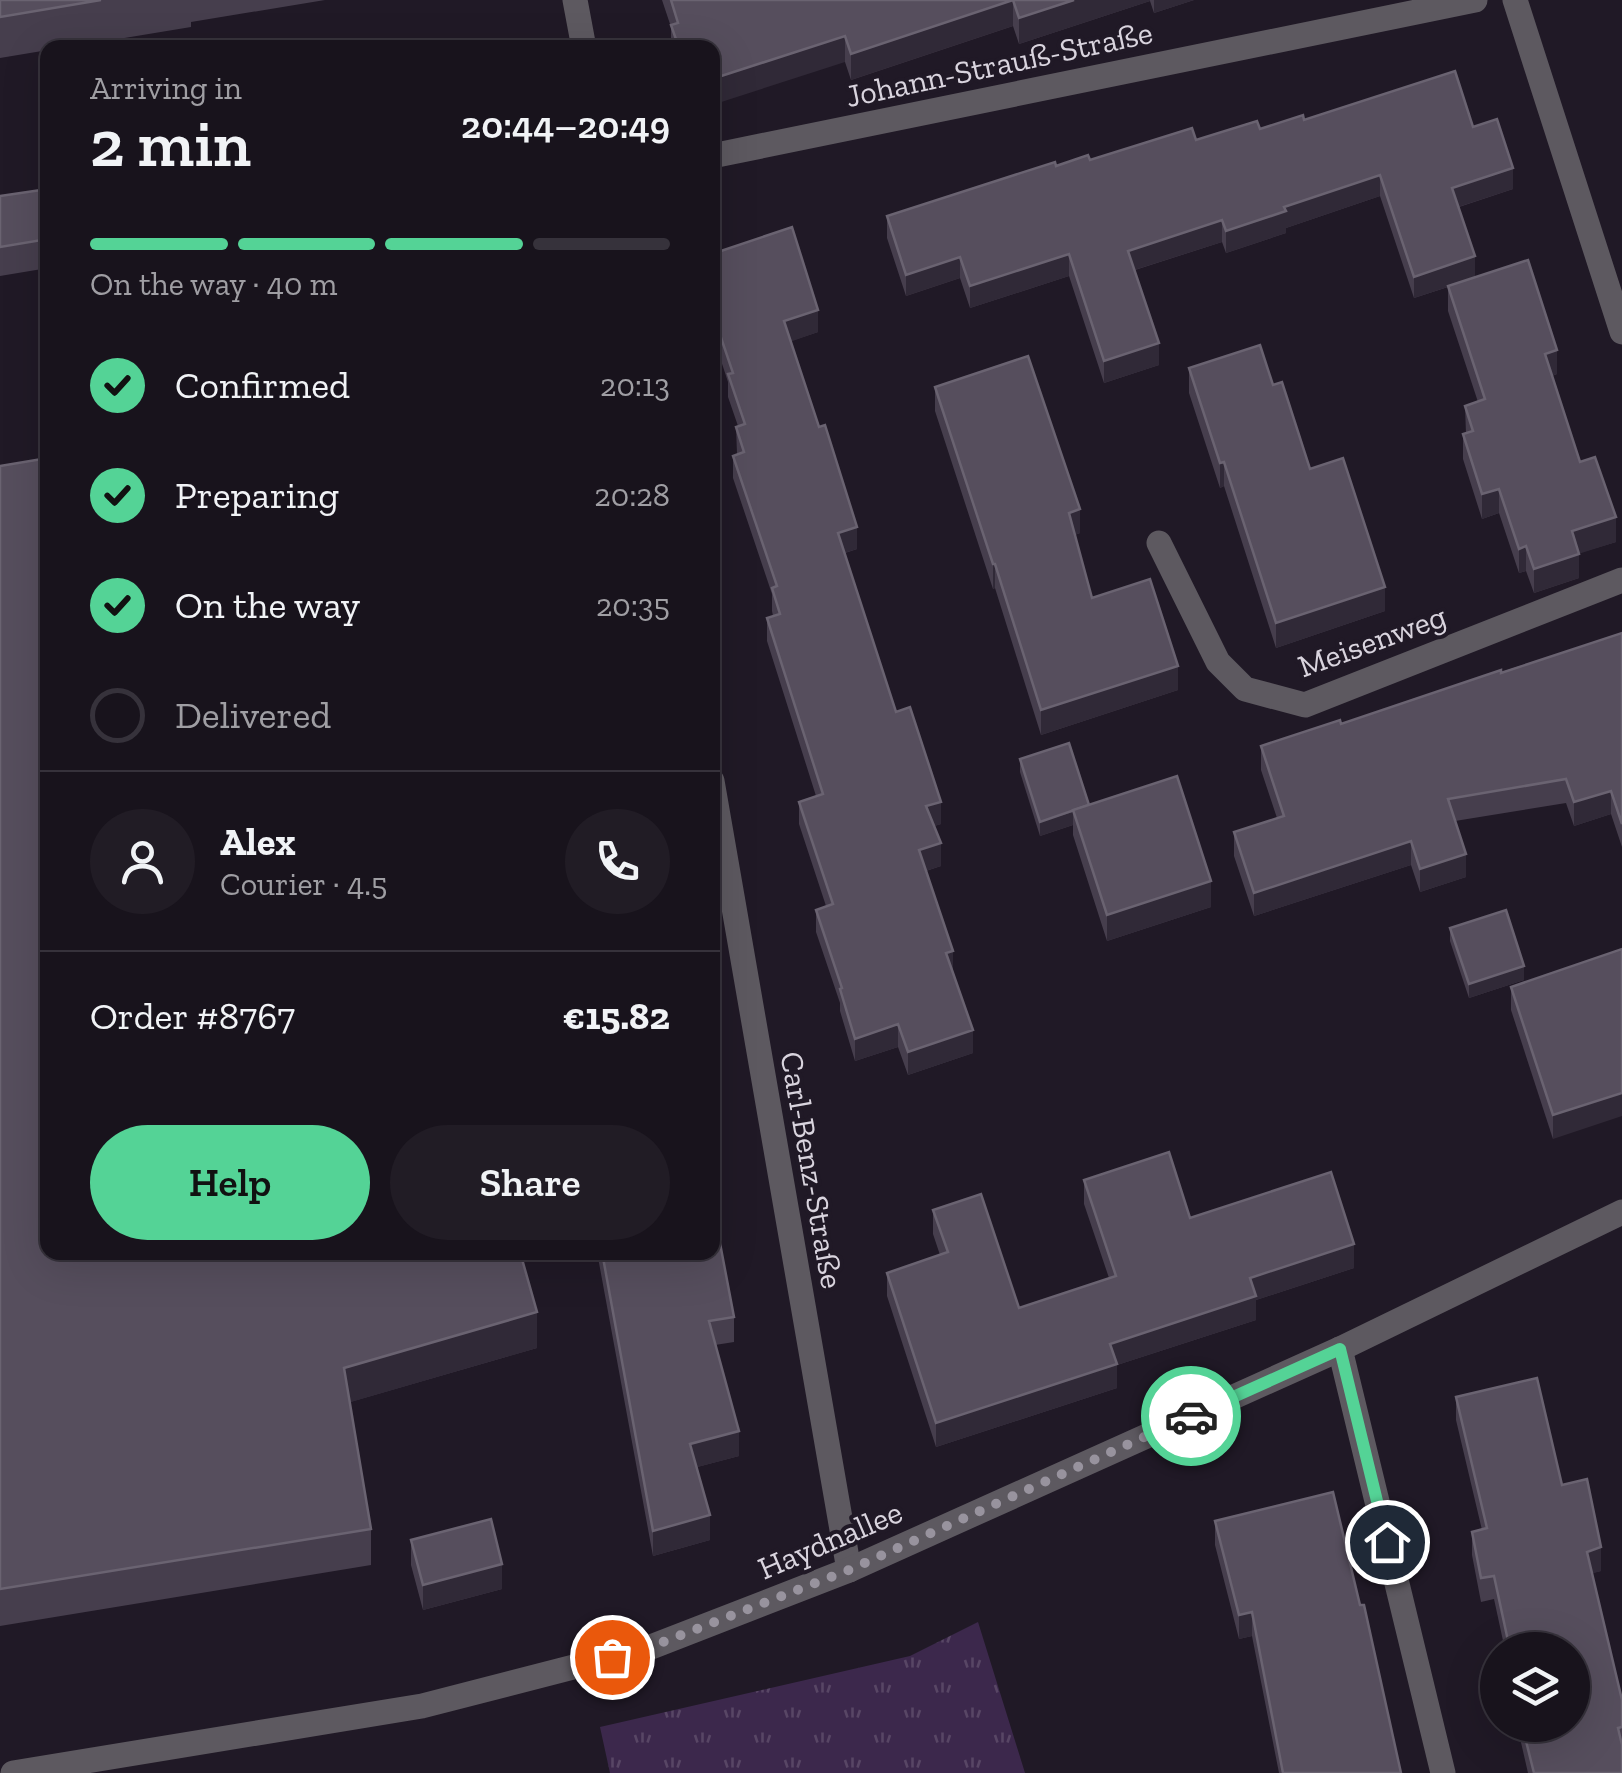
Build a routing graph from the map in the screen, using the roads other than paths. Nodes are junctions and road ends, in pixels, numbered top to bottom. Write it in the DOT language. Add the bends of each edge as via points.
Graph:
graph roads {
  1 [pos="575,0"];
  2 [pos="1475,0"];
  3 [pos="1514,0"];
  4 [pos="582,40"];
  5 [pos="720,154"];
  6 [pos="1622,332"];
  7 [pos="1158,542"];
  8 [pos="1622,580"];
  9 [pos="720,827"];
  10 [pos="1622,1212"];
  11 [pos="1340,1349"];
  12 [pos="849,1570"];
  13 [pos="13,1773"];
  14 [pos="1443,1773"];
  1 -- 4 [label="street"];
  2 -- 5 [label="street, Johann-Strauß-Straße"];
  3 -- 6 [label="street"];
  7 -- 8 [label="street, Meisenweg" via="1218,662 1245,689 1305,706"];
  9 -- 12 [label="street, Carl-Benz-Straße"];
  10 -- 11 [label="street, Haydnallee"];
  11 -- 12 [label="street, Haydnallee"];
  11 -- 14 [label="street"];
  12 -- 13 [label="street, Haydnallee" via="650,1647 422,1706"];
}
